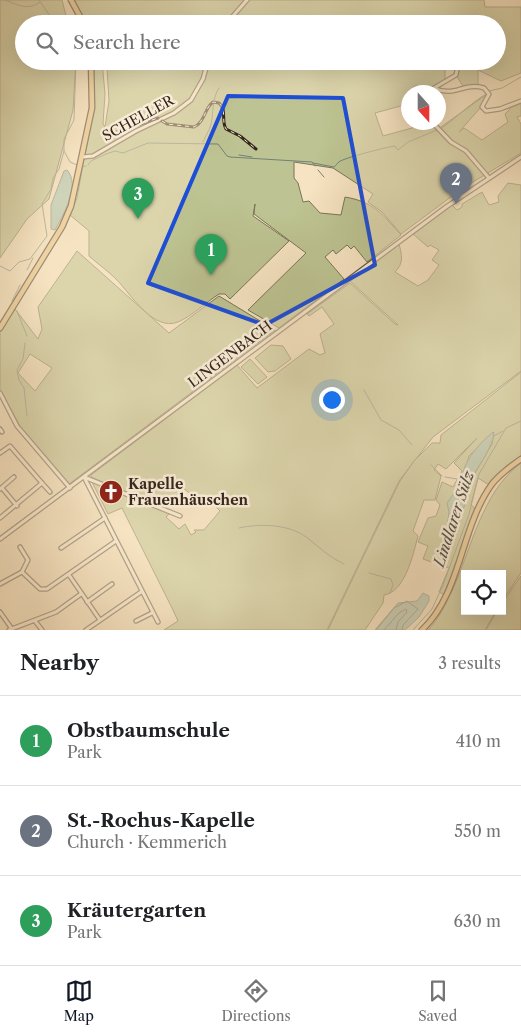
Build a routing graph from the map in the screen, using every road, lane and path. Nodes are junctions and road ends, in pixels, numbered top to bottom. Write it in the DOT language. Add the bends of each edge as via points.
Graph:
graph roads {
  1 [pos="71,0"];
  2 [pos="247,0"];
  3 [pos="79,15"];
  4 [pos="234,15"];
  5 [pos="92,70"];
  6 [pos="206,70"];
  7 [pos="457,70"];
  8 [pos="521,101"];
  9 [pos="440,130"];
  10 [pos="521,156"];
  11 [pos="82,157"];
  12 [pos="489,178"];
  13 [pos="0,328"];
  14 [pos="0,393"];
  15 [pos="0,453"];
  16 [pos="521,458"];
  17 [pos="14,477"];
  18 [pos="84,477"];
  19 [pos="42,483"];
  20 [pos="1,488"];
  21 [pos="70,488"];
  22 [pos="50,492"];
  23 [pos="16,506"];
  24 [pos="180,516"];
  25 [pos="0,518"];
  26 [pos="105,518"];
  27 [pos="0,539"];
  28 [pos="116,541"];
  29 [pos="20,548"];
  30 [pos="61,548"];
  31 [pos="22,572"];
  32 [pos="68,574"];
  33 [pos="0,584"];
  34 [pos="112,584"];
  35 [pos="142,592"];
  36 [pos="81,594"];
  37 [pos="87,602"];
  38 [pos="0,612"];
  39 [pos="152,613"];
  40 [pos="100,620"];
  41 [pos="35,621"];
  42 [pos="136,621"];
  43 [pos="158,622"];
  44 [pos="10,629"];
  45 [pos="42,630"];
  46 [pos="86,630"];
  47 [pos="422,630"];
  1 -- 3 [label="main road"];
  2 -- 4 [label="street"];
  5 -- 11 [label="main road" via="93,95"];
  6 -- 11 [label="street, SCHELLER" via="192,100 174,113 92,157"];
  7 -- 8 [label="street" via="456,75 434,88 455,93 470,85 484,88 489,94 482,107 486,111"];
  9 -- 12 [label="street" via="466,152"];
  10 -- 12 [label="street, LINGENBACH"];
  11 -- 13 [label="main road" via="67,217"];
  12 -- 18 [label="street, LINGENBACH" via="467,191"];
  14 -- 21 [label="street" via="17,426"];
  15 -- 19 [label="street" via="10,446"];
  16 -- 47 [label="main road" via="492,484 442,604"];
  17 -- 20 [label="street"];
  18 -- 21 [label="street, LINGENBACH"];
  18 -- 24 [label="street"];
  18 -- 26 [label="street"];
  19 -- 22 [label="street"];
  19 -- 23 [label="street"];
  20 -- 23 [label="street"];
  21 -- 27 [label="street, LINGENBACH"];
  23 -- 25 [label="street"];
  26 -- 28 [label="street"];
  26 -- 30 [label="street"];
  28 -- 32 [label="street"];
  28 -- 35 [label="street"];
  29 -- 31 [label="street" via="28,560"];
  31 -- 32 [label="street" via="43,590"];
  31 -- 33 [label="street"];
  32 -- 36 [label="street"];
  34 -- 37 [label="street"];
  35 -- 39 [label="street"];
  35 -- 40 [label="street"];
  36 -- 37 [label="street"];
  36 -- 41 [label="street" via="56,612"];
  37 -- 40 [label="street"];
  38 -- 44 [label="street"];
  39 -- 42 [label="street"];
  39 -- 43 [label="street"];
  40 -- 46 [label="street"];
  41 -- 44 [label="street"];
  41 -- 45 [label="street"];
}
